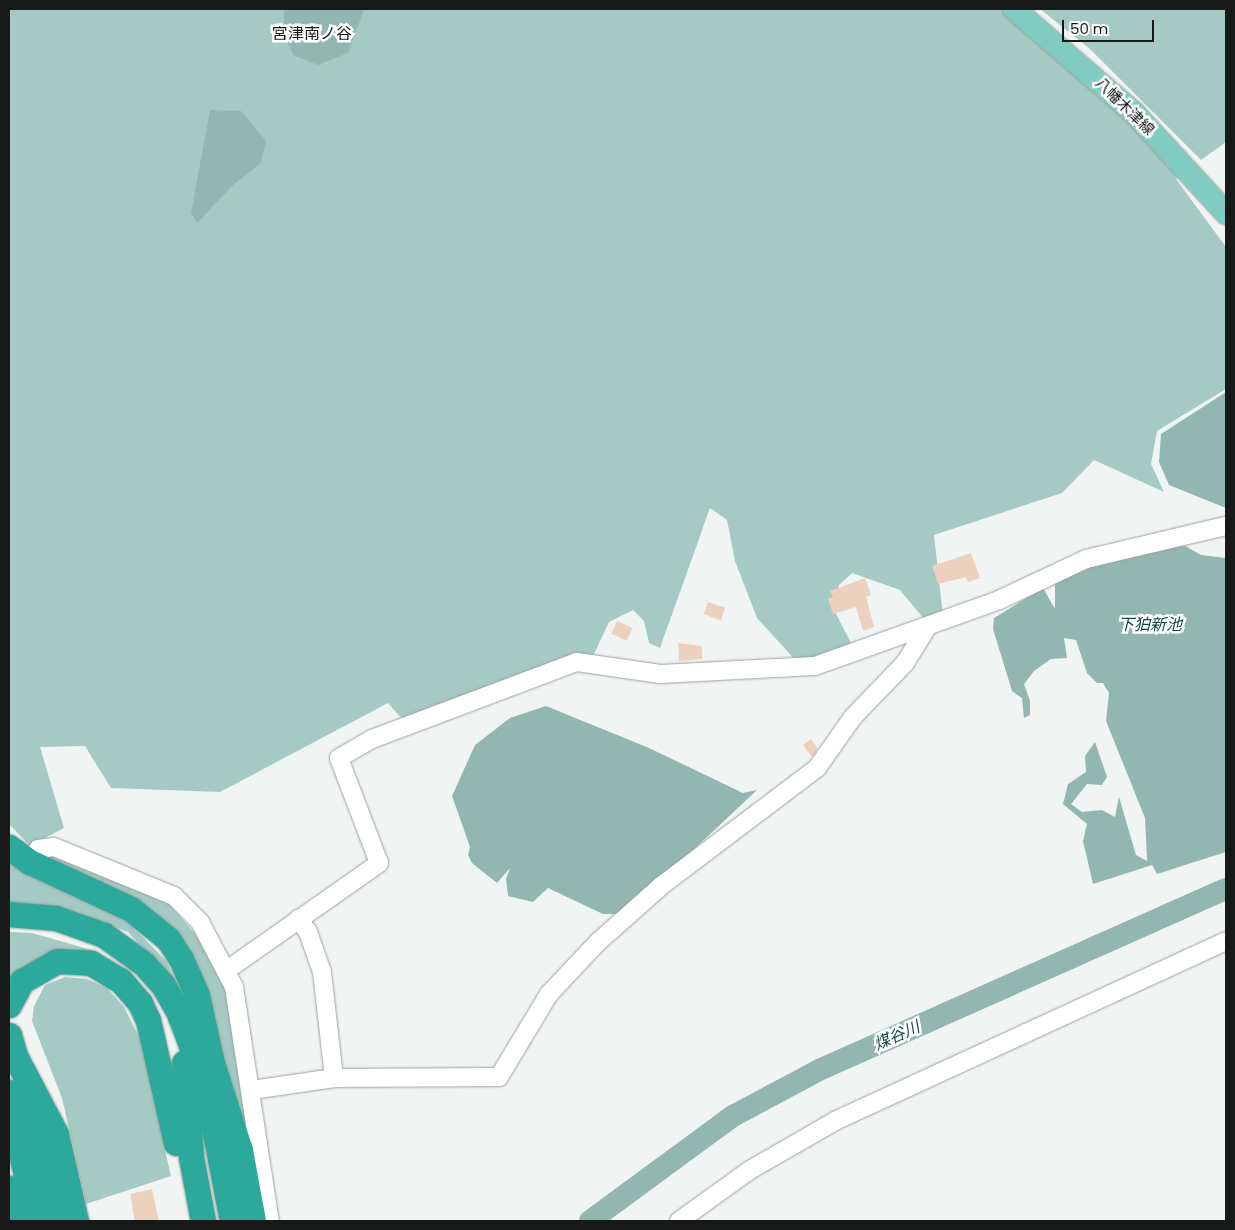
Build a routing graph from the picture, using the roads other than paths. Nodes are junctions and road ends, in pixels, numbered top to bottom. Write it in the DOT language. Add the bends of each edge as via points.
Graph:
graph roads {
  1 [pos="1014,9"];
  2 [pos="1226,213"];
  3 [pos="1226,526"];
  4 [pos="926,629"];
  5 [pos="9,847"];
  6 [pos="38,849"];
  7 [pos="9,914"];
  8 [pos="298,919"];
  9 [pos="9,925"];
  10 [pos="1226,941"];
  11 [pos="227,970"];
  12 [pos="9,1005"];
  13 [pos="9,1035"];
  14 [pos="199,1071"];
  15 [pos="334,1078"];
  16 [pos="252,1090"];
  17 [pos="13,1101"];
  18 [pos="46,1115"];
  19 [pos="9,1142"];
  20 [pos="9,1188"];
  21 [pos="17,1221"];
  22 [pos="27,1221"];
  23 [pos="37,1221"];
  24 [pos="46,1221"];
  25 [pos="56,1221"];
  26 [pos="67,1221"];
  27 [pos="76,1221"];
  28 [pos="190,1221"];
  29 [pos="203,1221"];
  30 [pos="213,1221"];
  31 [pos="222,1221"];
  32 [pos="232,1221"];
  33 [pos="242,1221"];
  34 [pos="254,1221"];
  35 [pos="270,1221"];
  36 [pos="679,1221"];
  1 -- 2 [label="main road, 八幡木津線" via="1134,113"];
  3 -- 4 [label="street" via="1086,559 999,600"];
  4 -- 8 [label="street" via="902,634 815,666 660,674 578,662 372,739 339,758 379,863"];
  4 -- 15 [label="street" via="905,663 853,717 816,768 661,886 598,942 549,994 499,1077"];
  5 -- 14 [label="highway" via="30,862 131,909 168,939 190,974"];
  6 -- 11 [label="street" via="54,847 174,896 200,922"];
  7 -- 14 [label="highway" via="56,918 86,928 104,935 144,964 163,985 178,1011"];
  8 -- 11 [label="street"];
  8 -- 15 [label="street" via="308,932 322,972"];
  9 -- 14 [label="highway" via="71,934 120,958 159,1000 179,1045"];
  10 -- 36 [label="street" via="837,1120 759,1165"];
  11 -- 16 [label="street" via="234,987"];
  12 -- 28 [label="highway" via="22,981 58,961 91,963 114,976 131,992 148,1020 155,1044"];
  13 -- 18 [label="highway" via="15,1056"];
  14 -- 29 [label="highway" via="191,1157"];
  14 -- 30 [label="highway"];
  14 -- 31 [label="highway" via="208,1148"];
  14 -- 32 [label="highway"];
  14 -- 33 [label="highway"];
  14 -- 34 [label="highway" via="240,1150"];
  15 -- 16 [label="street"];
  16 -- 35 [label="street"];
  17 -- 23 [label="highway"];
  17 -- 24 [label="highway"];
  17 -- 25 [label="highway" via="39,1148"];
  18 -- 26 [label="highway"];
  18 -- 27 [label="highway" via="59,1144"];
  19 -- 22 [label="highway"];
  20 -- 21 [label="highway"];
}
